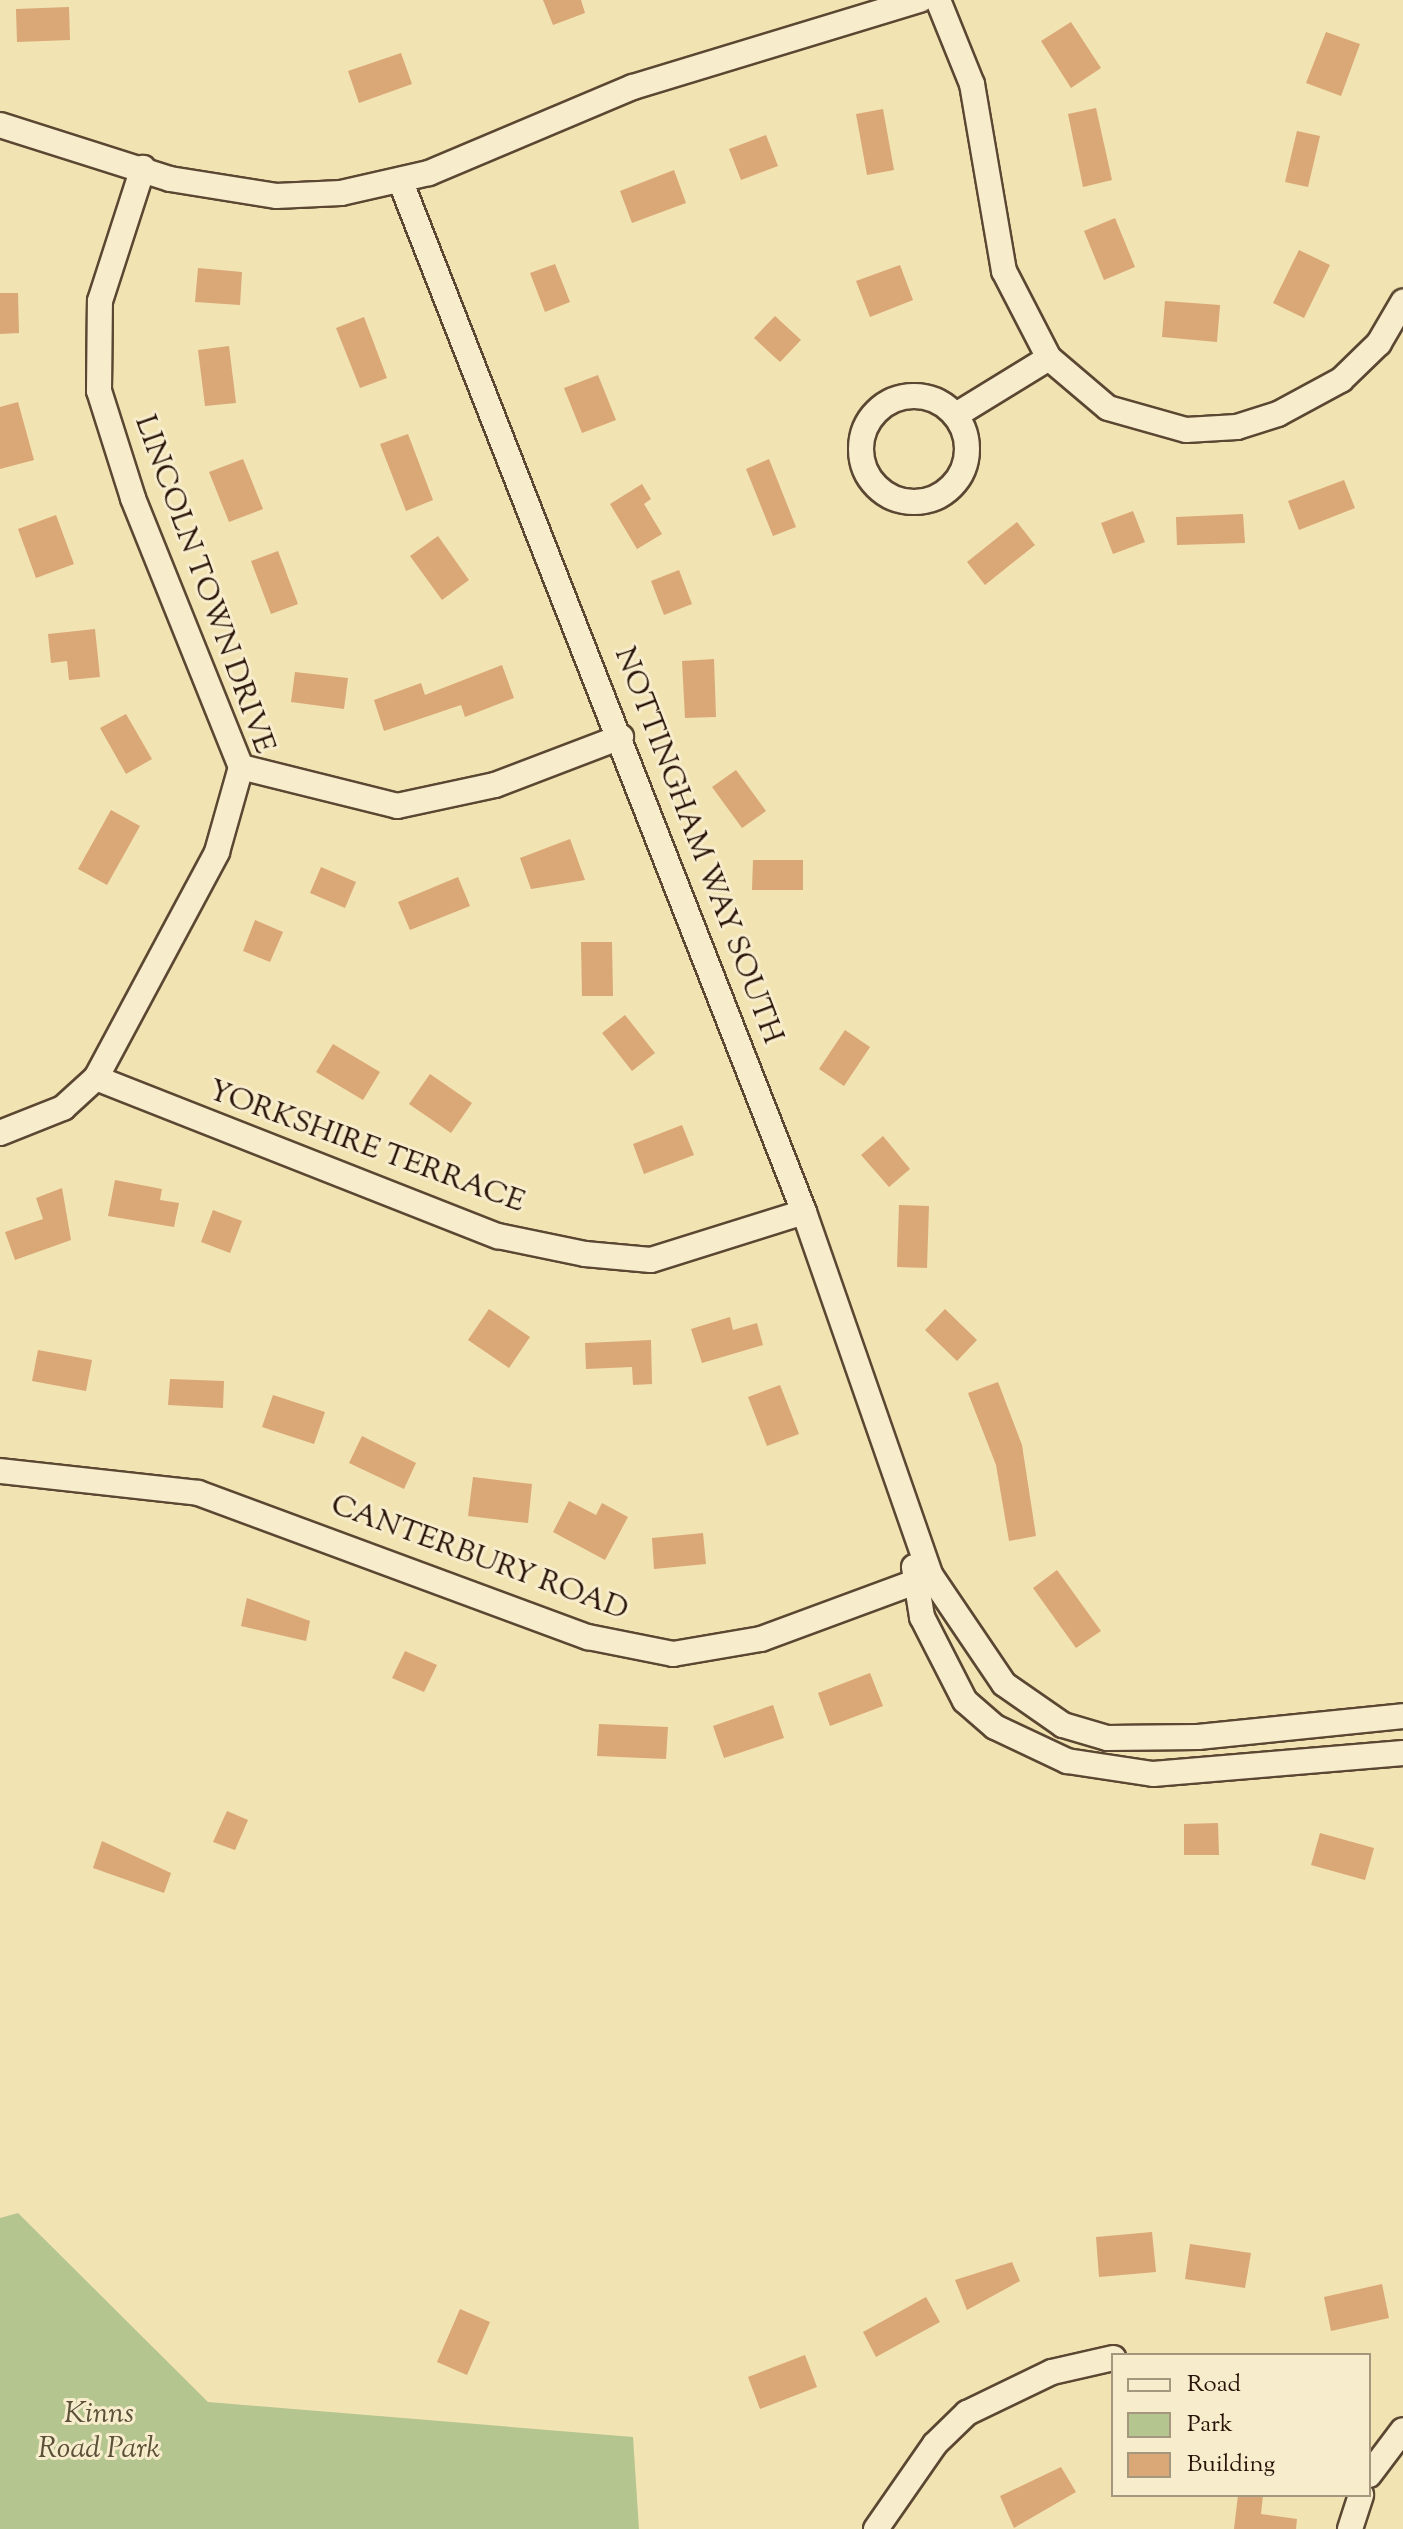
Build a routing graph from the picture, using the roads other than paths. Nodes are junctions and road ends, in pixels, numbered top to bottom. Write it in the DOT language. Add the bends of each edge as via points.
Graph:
graph roads {
  1 [pos="920,0"];
  2 [pos="938,0"];
  3 [pos="0,125"];
  4 [pos="143,168"];
  5 [pos="400,180"];
  6 [pos="1403,302"];
  7 [pos="1049,358"];
  8 [pos="956,415"];
  9 [pos="621,737"];
  10 [pos="241,767"];
  11 [pos="96,1078"];
  12 [pos="0,1133"];
  13 [pos="804,1212"];
  14 [pos="0,1471"];
  15 [pos="922,1579"];
  16 [pos="1403,1716"];
  17 [pos="1403,1753"];
  18 [pos="1111,2358"];
  19 [pos="1403,2430"];
  20 [pos="1375,2450"];
  21 [pos="1360,2497"];
  22 [pos="876,2529"];
  23 [pos="1350,2529"];
  1 -- 5 [label="street" via="633,87"];
  2 -- 7 [label="street" via="972,84 1004,271"];
  3 -- 4 [label="street"];
  4 -- 5 [label="street" via="276,196"];
  4 -- 10 [label="street, LINCOLN TOWN DRIVE" via="100,301 99,391 133,498"];
  5 -- 9 [label="street, NOTTINGHAM WAY SOUTH"];
  6 -- 7 [label="street" via="1379,343 1341,380 1237,427 1186,430 1135,419 1082,390"];
  7 -- 8 [label="street"];
  8 -- 8 [label="street" via="967,450 961,474 943,493 907,501 874,483 861,448 875,413 897,399 922,396"];
  9 -- 10 [label="street" via="495,785 397,806"];
  9 -- 13 [label="street, NOTTINGHAM WAY SOUTH"];
  10 -- 11 [label="street, LINCOLN TOWN DRIVE" via="217,852"];
  11 -- 12 [label="street, LINCOLN TOWN DRIVE" via="63,1108"];
  11 -- 13 [label="street, YORKSHIRE TERRACE" via="498,1236 585,1254 651,1260"];
  13 -- 15 [label="street, NOTTINGHAM WAY SOUTH" via="919,1541"];
  14 -- 15 [label="street, CANTERBURY ROAD" via="198,1493 588,1637 673,1654 761,1639"];
  15 -- 16 [label="street, NOTTINGHAM WAY SOUTH" via="1004,1684 1063,1725 1107,1738 1198,1737"];
  15 -- 17 [label="street, NOTTINGHAM WAY SOUTH" via="937,1655 965,1701 995,1727 1067,1761 1153,1774"];
  18 -- 22 [label="street" via="1052,2372 967,2413 935,2444"];
  19 -- 20 [label="street"];
  21 -- 23 [label="street"];
}
